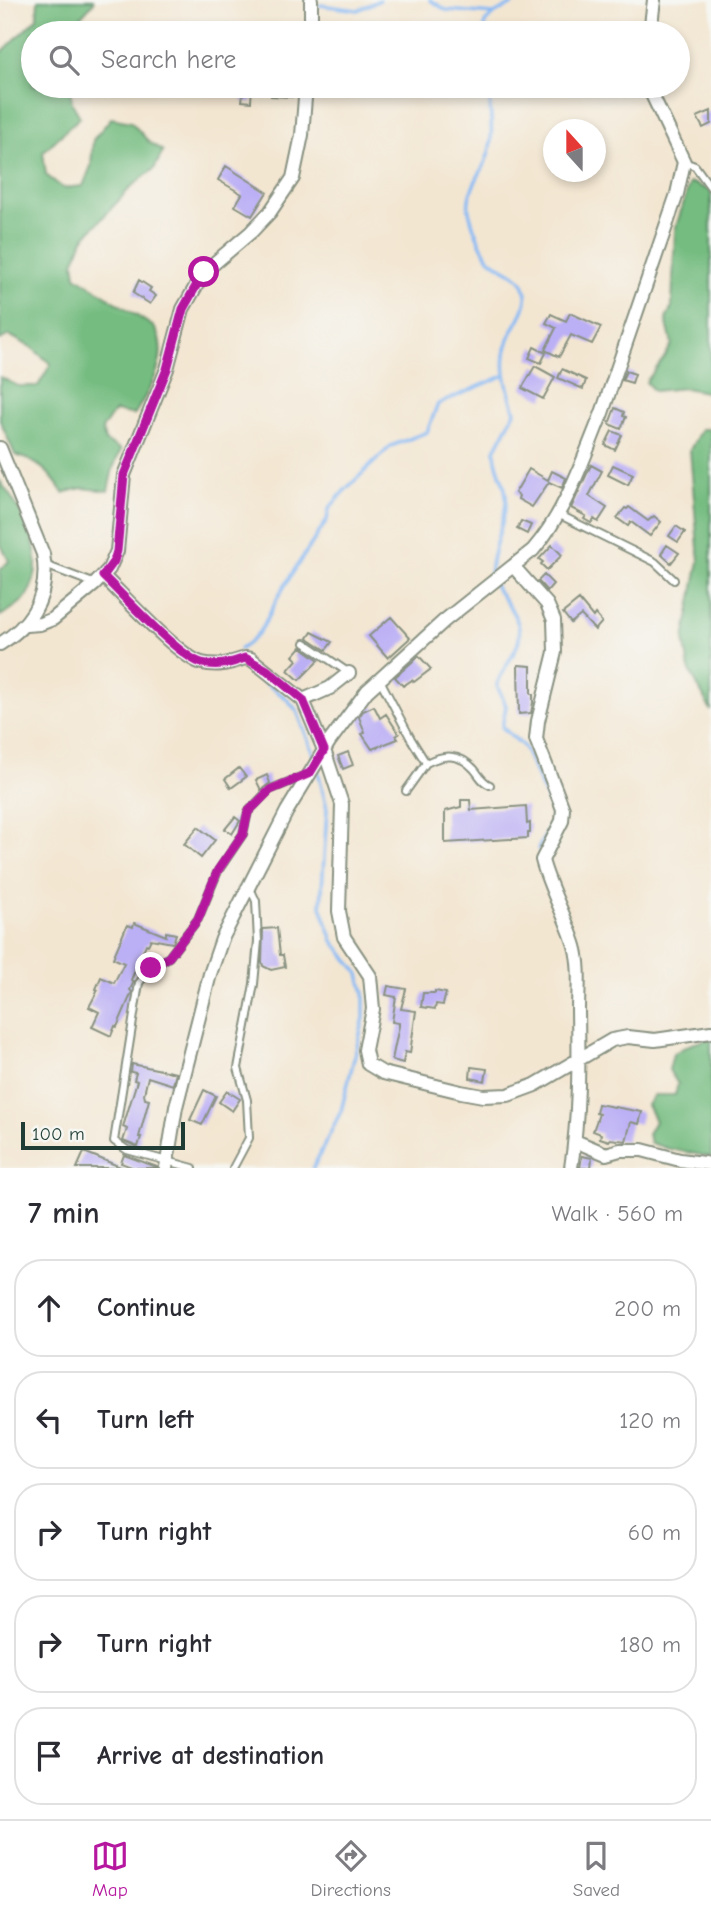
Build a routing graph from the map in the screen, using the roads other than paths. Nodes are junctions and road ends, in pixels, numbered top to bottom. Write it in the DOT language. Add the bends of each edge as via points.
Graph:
graph roads {
  1 [pos="311,0"];
  2 [pos="654,0"];
  3 [pos="311,21"];
  4 [pos="651,21"];
  5 [pos="305,98"];
  6 [pos="654,98"];
  7 [pos="684,162"];
  8 [pos="711,188"];
  9 [pos="0,448"];
  10 [pos="558,514"];
  11 [pos="45,565"];
  12 [pos="513,566"];
  13 [pos="99,580"];
  14 [pos="674,580"];
  15 [pos="26,625"];
  16 [pos="305,643"];
  17 [pos="0,644"];
  18 [pos="349,673"];
  19 [pos="379,678"];
  20 [pos="303,700"];
  21 [pos="324,750"];
  22 [pos="426,763"];
  23 [pos="310,773"];
  24 [pos="490,785"];
  25 [pos="406,791"];
  26 [pos="249,885"];
  27 [pos="711,1032"];
  28 [pos="579,1059"];
  29 [pos="575,1140"];
  30 [pos="168,1164"];
  31 [pos="711,1164"];
  32 [pos="193,1168"];
  33 [pos="233,1168"];
  34 [pos="570,1168"];
  1 -- 3 [label="street"];
  2 -- 4 [label="street"];
  5 -- 13 [label="street" via="293,178 251,232 204,272 183,309 167,369 124,475 114,561"];
  6 -- 7 [label="street"];
  7 -- 8 [label="lane" via="695,166"];
  7 -- 10 [label="street" via="602,413"];
  9 -- 11 [label="street"];
  10 -- 12 [label="street" via="533,551"];
  10 -- 14 [label="lane" via="655,562"];
  11 -- 13 [label="lane"];
  11 -- 15 [label="street" via="43,590"];
  12 -- 19 [label="street"];
  12 -- 28 [label="street" via="547,604 554,620 555,652 536,738 563,809 562,821 542,860 578,961"];
  13 -- 15 [label="street" via="53,619"];
  13 -- 20 [label="street" via="189,659 232,664 251,659"];
  15 -- 17 [label="street"];
  16 -- 18 [label="lane"];
  18 -- 20 [label="street"];
  19 -- 21 [label="street"];
  19 -- 22 [label="lane"];
  20 -- 21 [label="street"];
  21 -- 23 [label="street"];
  21 -- 28 [label="street" via="342,804 340,925 370,976 373,993 368,1063 383,1073 483,1096 508,1095 535,1086"];
  22 -- 24 [label="lane" via="441,755 454,756"];
  22 -- 25 [label="lane"];
  23 -- 26 [label="street"];
  23 -- 30 [label="lane" via="270,790 248,812 243,834 218,870 198,919 169,957 151,968 139,984 114,1142"];
  26 -- 30 [label="street" via="210,974 176,1107"];
  26 -- 33 [label="lane" via="256,901 258,941 238,1068 247,1100 249,1138"];
  27 -- 28 [label="street" via="612,1040"];
  28 -- 29 [label="street"];
  29 -- 31 [label="street" via="606,1154 642,1150"];
  29 -- 34 [label="street"];
  30 -- 32 [label="lane"];
}
